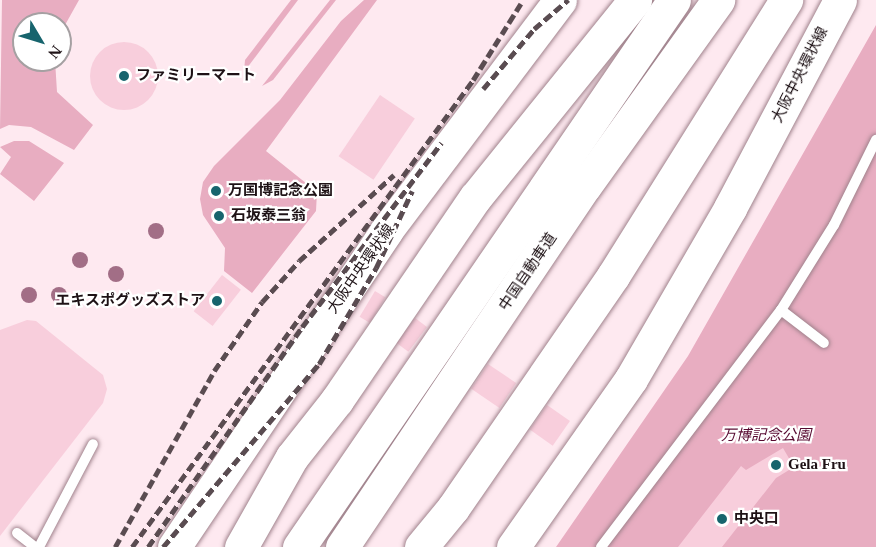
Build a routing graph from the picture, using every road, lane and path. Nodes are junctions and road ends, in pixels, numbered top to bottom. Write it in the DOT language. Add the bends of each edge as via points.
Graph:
graph roads {
  1 [pos="560,0"];
  2 [pos="635,0"];
  3 [pos="674,0"];
  4 [pos="718,0"];
  5 [pos="786,0"];
  6 [pos="840,0"];
  7 [pos="876,140"];
  8 [pos="781,310"];
  9 [pos="824,343"];
  10 [pos="417,436"];
  11 [pos="93,444"];
  12 [pos="453,508"];
  13 [pos="17,533"];
  14 [pos="37,547"];
  15 [pos="174,547"];
  16 [pos="241,547"];
  17 [pos="299,547"];
  18 [pos="342,547"];
  19 [pos="351,547"];
  20 [pos="421,547"];
  21 [pos="429,547"];
  22 [pos="513,547"];
  23 [pos="601,547"];
  1 -- 15 [label="main road, 大阪中央環状線" via="386,231"];
  2 -- 16 [label="main road" via="475,198 337,400 292,457"];
  3 -- 17 [label="main road"];
  4 -- 10 [label="main road, 中国自動車道" via="585,186"];
  5 -- 12 [label="main road" via="644,230"];
  6 -- 22 [label="main road, 大阪中央環状線" via="730,208 631,379"];
  7 -- 8 [label="lane" via="834,225"];
  8 -- 9 [label="lane"];
  8 -- 23 [label="lane"];
  10 -- 18 [label="main road, 中国自動車道"];
  10 -- 19 [label="main road"];
  11 -- 14 [label="lane"];
  12 -- 20 [label="main road"];
  12 -- 21 [label="main road"];
  13 -- 14 [label="lane"];
}
